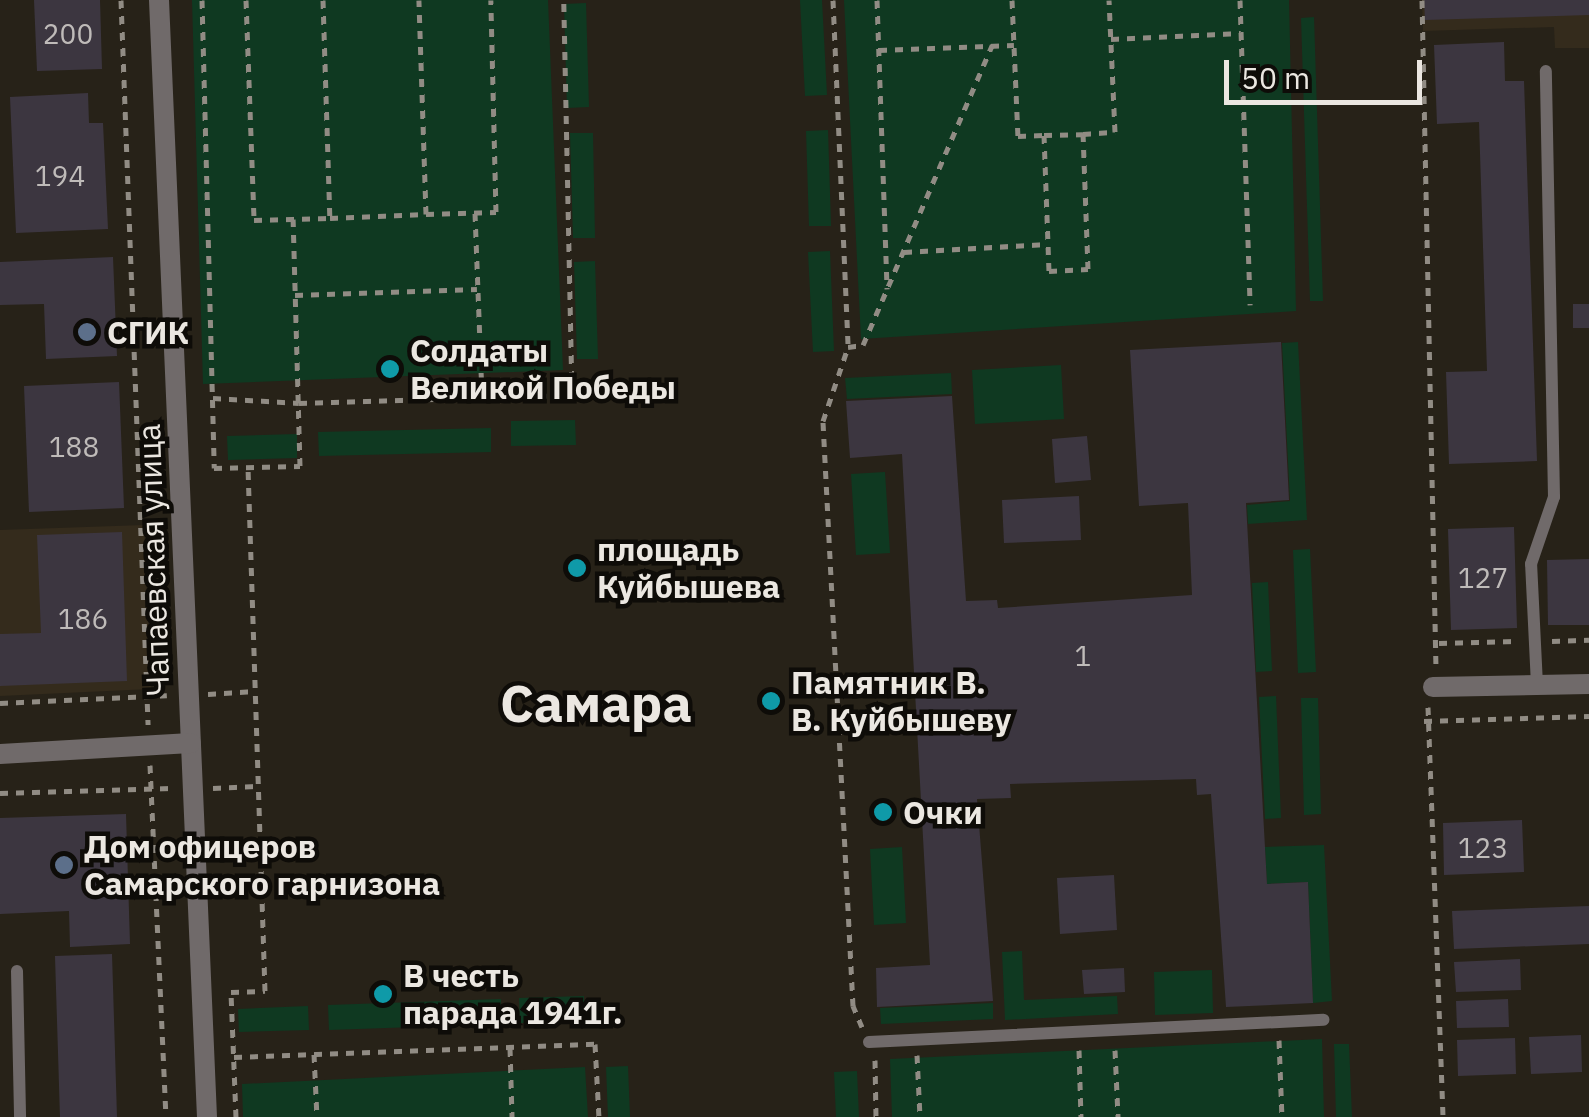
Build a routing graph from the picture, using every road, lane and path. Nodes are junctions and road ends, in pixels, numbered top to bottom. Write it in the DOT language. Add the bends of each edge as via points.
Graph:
graph roads {
  1 [pos="121,0"];
  2 [pos="159,0"];
  3 [pos="202,0"];
  4 [pos="246,0"];
  5 [pos="322,0"];
  6 [pos="419,0"];
  7 [pos="492,0"];
  8 [pos="564,0"];
  9 [pos="833,0"];
  10 [pos="877,0"];
  11 [pos="1012,0"];
  12 [pos="1109,0"];
  13 [pos="1240,0"];
  14 [pos="1422,0"];
  15 [pos="1241,33"];
  16 [pos="1111,39"];
  17 [pos="1014,44"];
  18 [pos="992,45"];
  19 [pos="879,50"];
  20 [pos="1546,71"];
  21 [pos="1083,134"];
  22 [pos="1044,135"];
  23 [pos="475,213"];
  24 [pos="426,214"];
  25 [pos="330,218"];
  26 [pos="293,219"];
  27 [pos="1048,244"];
  28 [pos="904,252"];
  29 [pos="478,288"];
  30 [pos="887,292"];
  31 [pos="296,295"];
  32 [pos="1250,305"];
  33 [pos="848,347"];
  34 [pos="212,398"];
  35 [pos="482,398"];
  36 [pos="299,402"];
  37 [pos="248,468"];
  38 [pos="1439,642"];
  39 [pos="1589,684"];
  40 [pos="1537,685"];
  41 [pos="1434,688"];
  42 [pos="0,702"];
  43 [pos="1589,716"];
  44 [pos="191,743"];
  45 [pos="0,754"];
  46 [pos="0,793"];
  47 [pos="16,972"];
  48 [pos="1323,1020"];
  49 [pos="1279,1037"];
  50 [pos="868,1042"];
  51 [pos="1114,1044"];
  52 [pos="1079,1046"];
  53 [pos="510,1048"];
  54 [pos="917,1053"];
  55 [pos="314,1054"];
  56 [pos="234,1057"];
  57 [pos="1281,1115"];
  58 [pos="20,1117"];
  59 [pos="166,1117"];
  60 [pos="207,1117"];
  61 [pos="236,1117"];
  62 [pos="317,1117"];
  63 [pos="512,1117"];
  64 [pos="599,1117"];
  65 [pos="876,1117"];
  66 [pos="921,1117"];
  67 [pos="1082,1117"];
  68 [pos="1118,1117"];
  69 [pos="1442,1117"];
  1 -- 42 [label="path" via="146,695"];
  2 -- 44 [label="street, Чапаевская улица"];
  3 -- 34 [label="path"];
  4 -- 26 [label="path" via="254,220"];
  5 -- 25 [label="path"];
  6 -- 24 [label="path"];
  7 -- 23 [label="path" via="496,212"];
  8 -- 35 [label="path" via="572,395"];
  9 -- 33 [label="path"];
  10 -- 19 [label="path"];
  11 -- 17 [label="path"];
  12 -- 16 [label="path"];
  13 -- 15 [label="path"];
  14 -- 38 [label="path"];
  15 -- 16 [label="path"];
  15 -- 32 [label="path"];
  16 -- 21 [label="path" via="1115,132"];
  17 -- 18 [label="path"];
  17 -- 22 [label="path" via="1018,136"];
  18 -- 19 [label="path"];
  18 -- 28 [label="path"];
  19 -- 30 [label="path"];
  20 -- 40 [label="lane" via="1554,497 1531,564"];
  21 -- 22 [label="path"];
  21 -- 27 [label="path" via="1088,269 1049,271"];
  22 -- 27 [label="path"];
  23 -- 24 [label="path"];
  23 -- 29 [label="path"];
  24 -- 25 [label="path"];
  25 -- 26 [label="path"];
  26 -- 31 [label="path"];
  27 -- 28 [label="path"];
  28 -- 30 [label="path"];
  29 -- 31 [label="path"];
  29 -- 35 [label="path"];
  30 -- 33 [label="path" via="863,345"];
  31 -- 36 [label="path"];
  33 -- 50 [label="path" via="823,421 854,1006"];
  34 -- 36 [label="path"];
  34 -- 37 [label="path" via="214,468"];
  35 -- 36 [label="path"];
  36 -- 37 [label="path" via="300,466"];
  37 -- 56 [label="path" via="265,991 232,992"];
  39 -- 40 [label="street"];
  40 -- 41 [label="street"];
  43 -- 69 [label="path" via="1424,721"];
  44 -- 45 [label="street"];
  44 -- 60 [label="street, Чапаевская улица"];
  46 -- 59 [label="path" via="150,787"];
  47 -- 58 [label="lane"];
  48 -- 50 [label="lane"];
  49 -- 57 [label="path"];
  50 -- 65 [label="path"];
  51 -- 68 [label="path"];
  52 -- 67 [label="path"];
  53 -- 55 [label="path"];
  53 -- 63 [label="path"];
  53 -- 64 [label="path" via="595,1044"];
  54 -- 66 [label="path"];
  55 -- 56 [label="path"];
  55 -- 62 [label="path"];
  56 -- 61 [label="path"];
}
